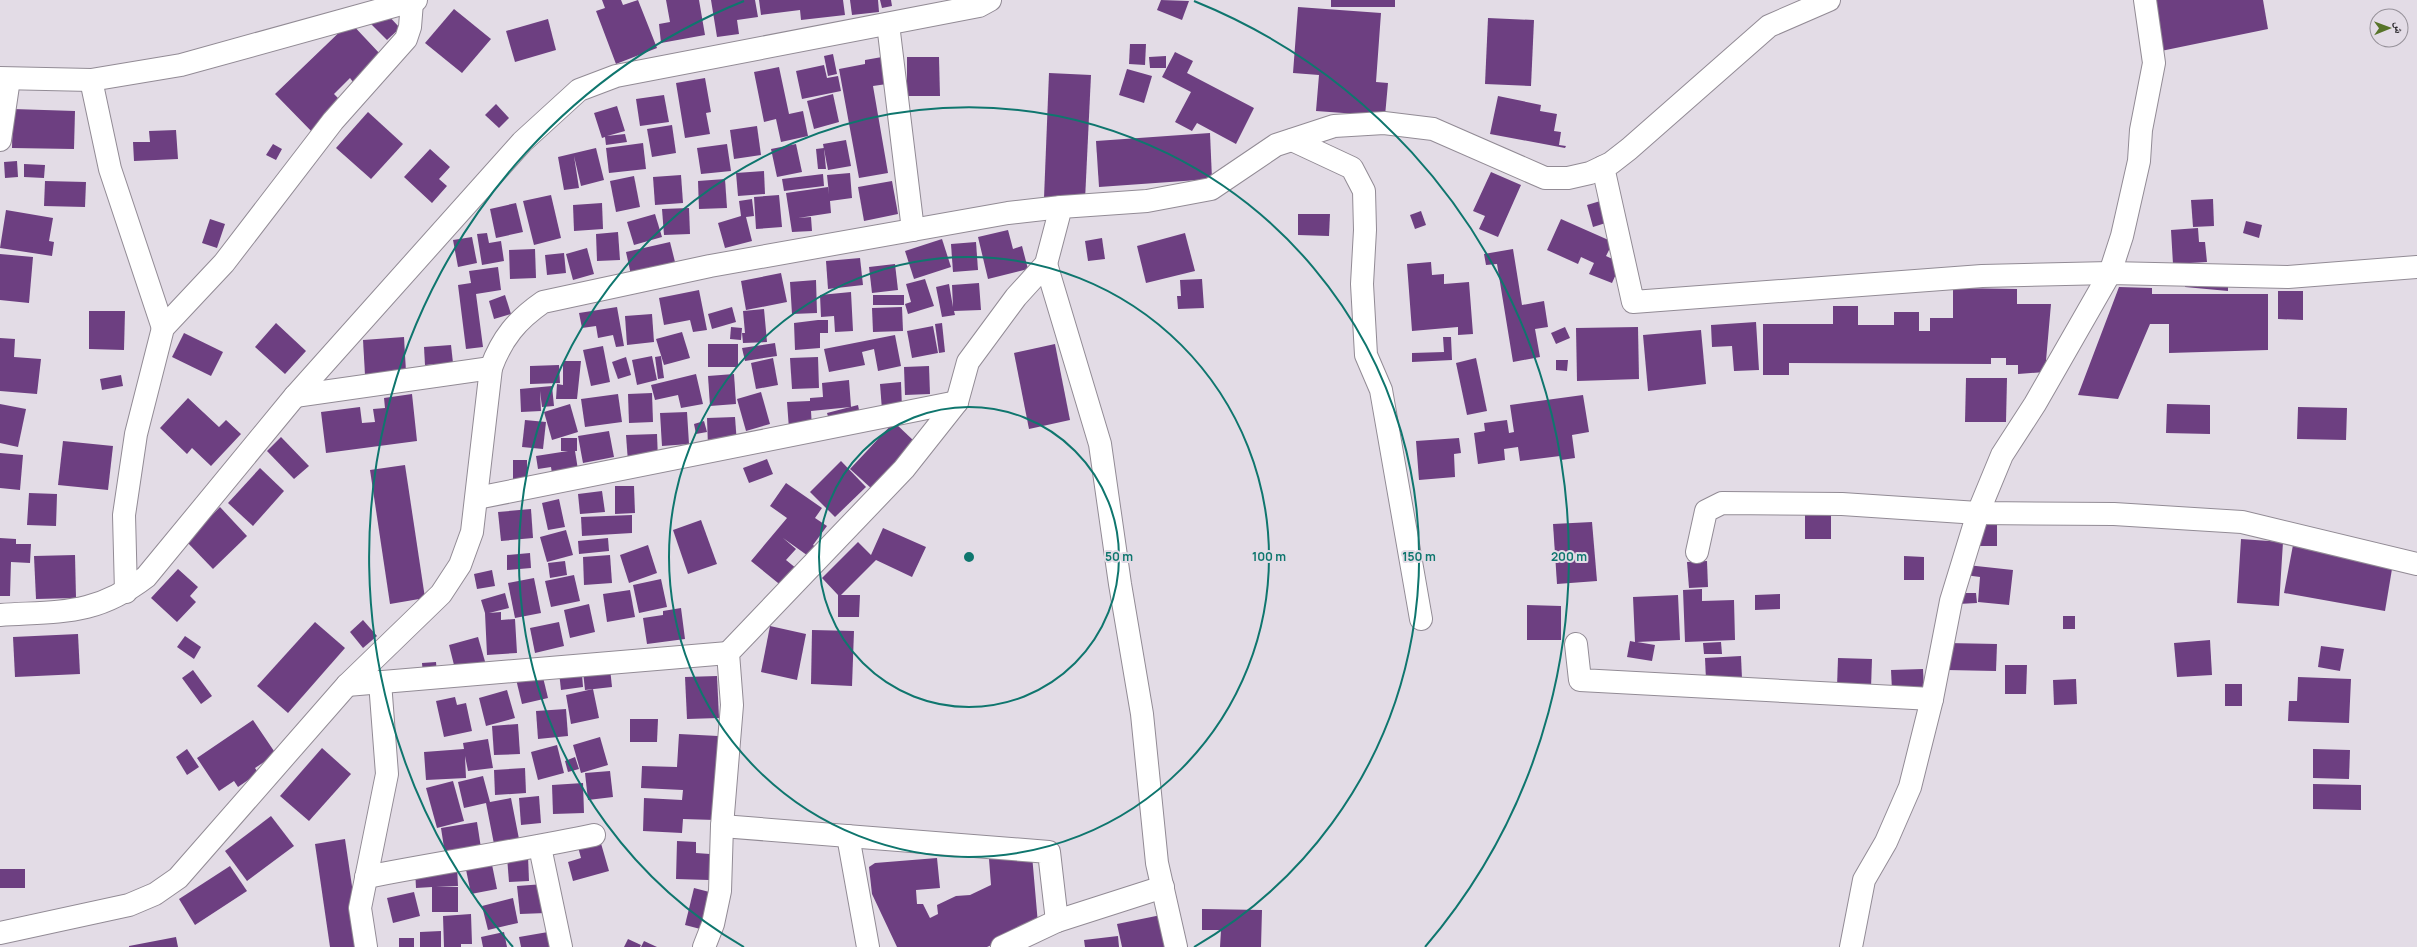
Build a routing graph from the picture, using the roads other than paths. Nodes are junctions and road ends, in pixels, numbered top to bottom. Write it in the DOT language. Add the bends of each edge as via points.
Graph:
graph roads {
  1 [pos="990,0"];
  2 [pos="1829,0"];
  3 [pos="2145,0"];
  4 [pos="414,1"];
  5 [pos="888,24"];
  6 [pos="5,78"];
  7 [pos="91,80"];
  8 [pos="0,140"];
  9 [pos="1292,140"];
  10 [pos="1603,167"];
  11 [pos="1061,207"];
  12 [pos="913,230"];
  13 [pos="1046,264"];
  14 [pos="2417,267"];
  15 [pos="2110,273"];
  16 [pos="163,328"];
  17 [pos="491,368"];
  18 [pos="295,396"];
  19 [pos="957,402"];
  20 [pos="477,498"];
  21 [pos="1978,513"];
  22 [pos="1697,552"];
  23 [pos="2417,564"];
  24 [pos="126,592"];
  25 [pos="0,615"];
  26 [pos="1421,619"];
  27 [pos="1576,644"];
  28 [pos="728,653"];
  29 [pos="380,682"];
  30 [pos="347,685"];
  31 [pos="1932,699"];
  32 [pos="722,826"];
  33 [pos="594,835"];
  34 [pos="848,836"];
  35 [pos="540,847"];
  36 [pos="366,877"];
  37 [pos="1162,887"];
  38 [pos="1056,921"];
  39 [pos="0,933"];
  40 [pos="366,947"];
  41 [pos="561,947"];
  42 [pos="704,947"];
  43 [pos="868,947"];
  44 [pos="1002,947"];
  45 [pos="1176,947"];
  46 [pos="1851,947"];
  1 -- 5 [label="street" via="979,6"];
  2 -- 10 [label="street" via="1769,26 1629,149"];
  3 -- 15 [label="street" via="2154,63 2141,130 2139,161 2122,236"];
  4 -- 7 [label="street" via="181,65"];
  4 -- 16 [label="street" via="412,21 406,38 333,121 224,263"];
  5 -- 12 [label="street"];
  5 -- 18 [label="street" via="616,76 579,90 522,142"];
  6 -- 7 [label="street"];
  6 -- 8 [label="street"];
  7 -- 16 [label="street" via="110,169"];
  9 -- 10 [label="street" via="1334,126 1384,122 1433,129 1545,178 1568,178"];
  9 -- 11 [label="street" via="1276,145 1211,189 1146,202"];
  9 -- 26 [label="street" via="1352,168 1364,192 1362,284 1366,355 1381,390"];
  10 -- 15 [label="street" via="1633,302 1982,276"];
  11 -- 12 [label="street" via="1008,213"];
  11 -- 13 [label="street"];
  12 -- 17 [label="street" via="710,266 543,302 525,314 510,329"];
  13 -- 19 [label="street" via="1016,297 968,362"];
  13 -- 37 [label="street" via="1100,444 1142,714 1157,863"];
  14 -- 15 [label="street" via="2288,277"];
  15 -- 21 [label="street" via="2035,404 2002,455"];
  16 -- 24 [label="street" via="136,434 124,515"];
  17 -- 18 [label="street"];
  17 -- 20 [label="street"];
  18 -- 24 [label="street" via="163,558"];
  19 -- 20 [label="street"];
  19 -- 28 [label="street" via="904,470"];
  20 -- 30 [label="street" via="470,539 460,565 441,594"];
  21 -- 22 [label="street" via="1842,504 1722,503 1706,511"];
  21 -- 23 [label="street" via="2114,514 2242,522"];
  21 -- 31 [label="street" via="1950,600"];
  24 -- 25 [label="street" via="104,603 80,610"];
  27 -- 31 [label="street" via="1580,680"];
  28 -- 29 [label="street"];
  28 -- 32 [label="street" via="732,705"];
  29 -- 30 [label="street"];
  29 -- 36 [label="street" via="388,774"];
  30 -- 39 [label="street" via="178,878 156,894 129,905"];
  31 -- 46 [label="street" via="1910,787 1886,842 1864,880"];
  32 -- 34 [label="street"];
  32 -- 42 [label="street" via="720,891 713,924"];
  33 -- 35 [label="street"];
  34 -- 38 [label="street" via="1049,852"];
  34 -- 43 [label="street"];
  35 -- 36 [label="street"];
  35 -- 41 [label="street"];
  36 -- 40 [label="street" via="360,908"];
  37 -- 38 [label="street"];
  37 -- 45 [label="street"];
  38 -- 44 [label="street"];
}
